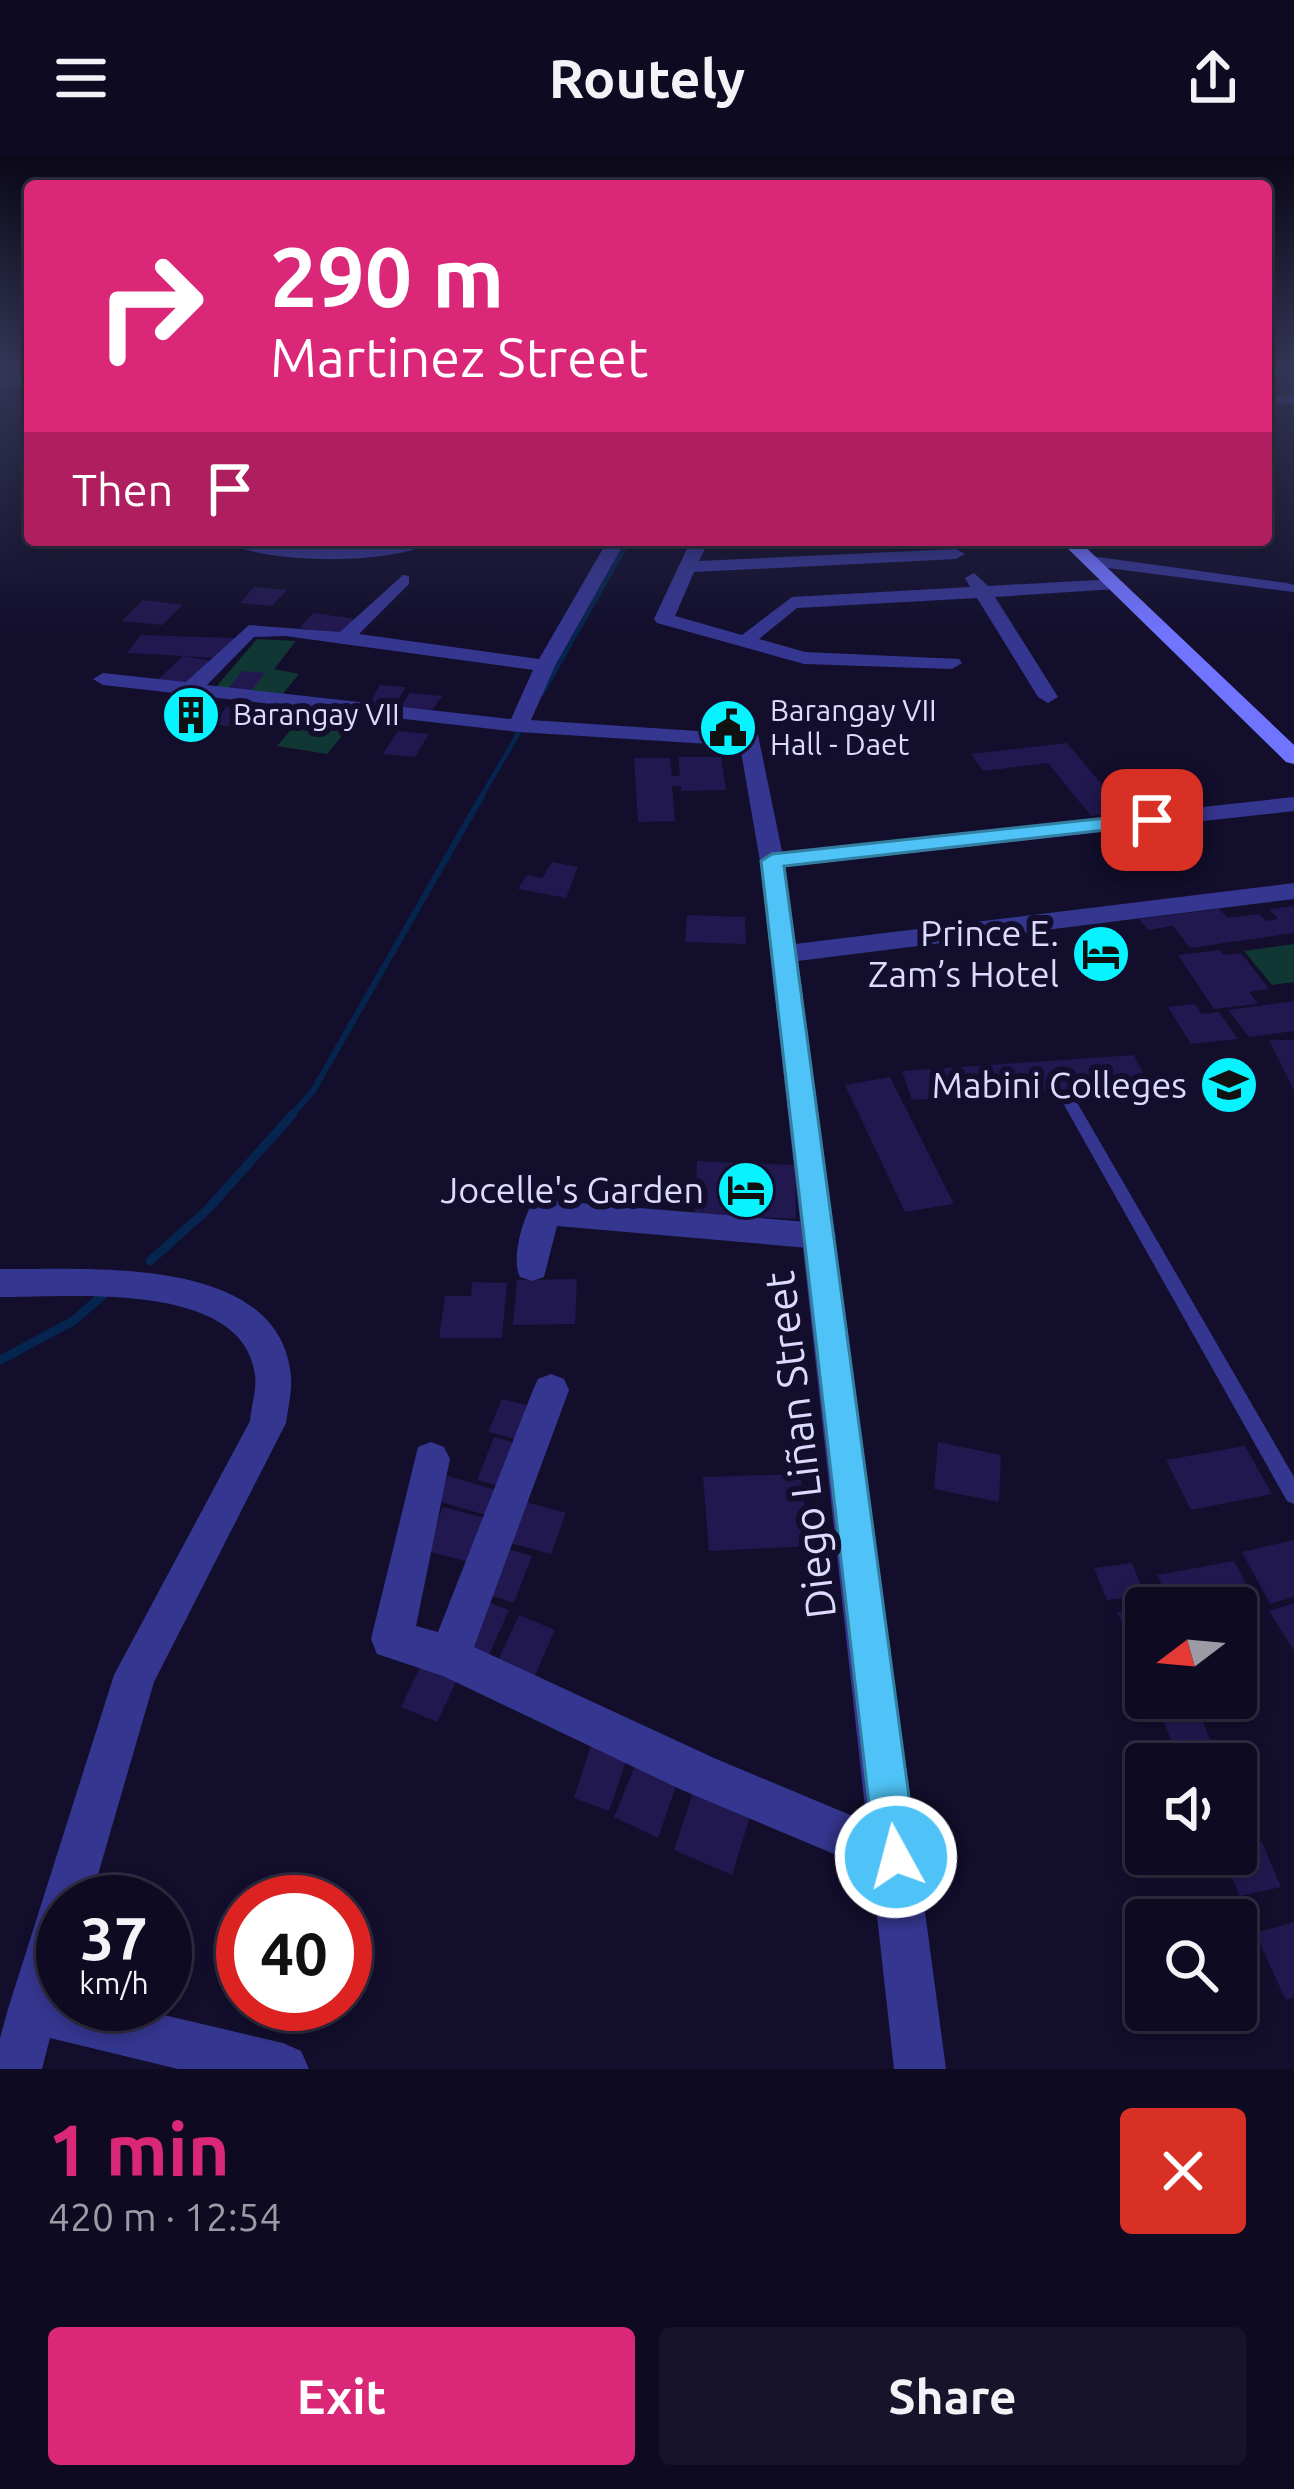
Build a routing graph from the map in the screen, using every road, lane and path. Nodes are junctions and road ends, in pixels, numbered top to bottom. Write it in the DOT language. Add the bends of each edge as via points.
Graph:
graph roads {
  1 [pos="253,546"];
  2 [pos="400,546"];
  3 [pos="614,546"];
  4 [pos="697,546"];
  5 [pos="1074,546"];
  6 [pos="951,547"];
  7 [pos="1090,561"];
  8 [pos="687,567"];
  9 [pos="403,580"];
  10 [pos="1115,584"];
  11 [pos="1287,589"];
  12 [pos="983,592"];
  13 [pos="345,638"];
  14 [pos="748,639"];
  15 [pos="952,663"];
  16 [pos="545,666"];
  17 [pos="103,679"];
  18 [pos="191,689"];
  19 [pos="1048,697"];
  20 [pos="518,726"];
  21 [pos="1294,758"];
  22 [pos="1294,804"];
  23 [pos="772,861"];
  24 [pos="1294,891"];
  25 [pos="786,955"];
  26 [pos="1066,1096"];
  27 [pos="820,1236"];
  28 [pos="532,1268"];
  29 [pos="0,1283"];
  30 [pos="551,1390"];
  31 [pos="431,1460"];
  32 [pos="1294,1495"];
  33 [pos="449,1657"];
  34 [pos="896,1857"];
  35 [pos="74,1875"];
  36 [pos="36,1998"];
  37 [pos="33,2008"];
  38 [pos="16,2069"];
  39 [pos="283,2069"];
  40 [pos="920,2069"];
  1 -- 2 [label="street" via="284,555 357,555"];
  3 -- 16 [label="street"];
  4 -- 8 [label="street"];
  5 -- 7 [label="main road"];
  6 -- 8 [label="street"];
  6 -- 12 [label="street"];
  7 -- 10 [label="main road"];
  7 -- 11 [label="street"];
  8 -- 14 [label="street" via="664,620"];
  9 -- 13 [label="street"];
  10 -- 12 [label="street"];
  10 -- 21 [label="main road"];
  12 -- 14 [label="street" via="792,603"];
  12 -- 19 [label="street"];
  13 -- 16 [label="street"];
  13 -- 18 [label="street" via="248,631"];
  14 -- 15 [label="street" via="828,661"];
  16 -- 20 [label="street"];
  17 -- 18 [label="street"];
  18 -- 20 [label="street"];
  20 -- 23 [label="street, Diego Liñan Street" via="750,740"];
  22 -- 23 [label="street"];
  23 -- 25 [label="street, Diego Liñan Street"];
  24 -- 25 [label="street"];
  25 -- 27 [label="street, Diego Liñan Street"];
  26 -- 32 [label="lane"];
  27 -- 28 [label="street" via="543,1212"];
  27 -- 34 [label="street, Diego Liñan Street"];
  29 -- 35 [label="street" via="148,1285 228,1307 258,1333 273,1375 268,1423 135,1676"];
  30 -- 33 [label="street"];
  31 -- 33 [label="street" via="392,1639"];
  33 -- 34 [label="street"];
  34 -- 40 [label="street, Diego Liñan Street"];
  36 -- 37 [label="street"];
  37 -- 38 [label="street"];
  37 -- 39 [label="street"];
}
